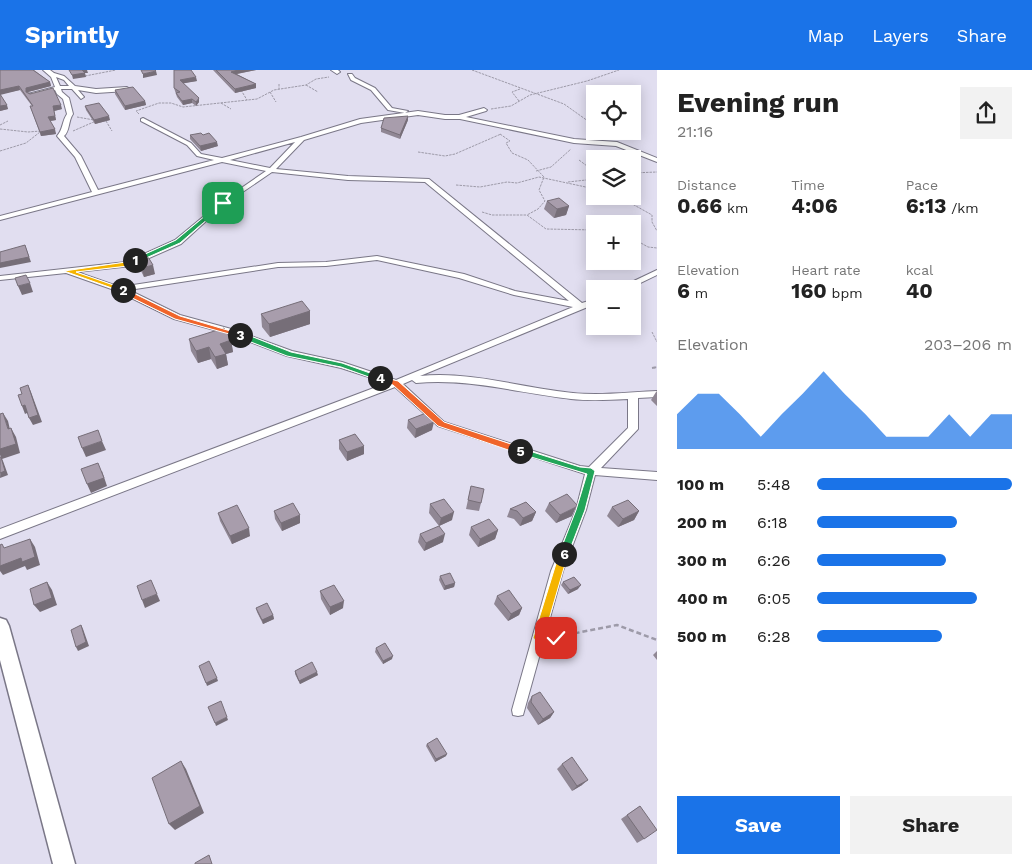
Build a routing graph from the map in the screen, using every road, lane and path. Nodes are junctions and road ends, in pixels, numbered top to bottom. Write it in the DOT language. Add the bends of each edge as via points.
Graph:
graph roads {
  1 [pos="46,70"];
  2 [pos="116,70"];
  3 [pos="472,70"];
  4 [pos="619,70"];
  5 [pos="53,75"];
  6 [pos="350,75"];
  7 [pos="279,84"];
  8 [pos="306,85"];
  9 [pos="73,87"];
  10 [pos="57,88"];
  11 [pos="520,88"];
  12 [pos="127,89"];
  13 [pos="237,89"];
  14 [pos="279,89"];
  15 [pos="270,92"];
  16 [pos="318,92"];
  17 [pos="31,94"];
  18 [pos="539,94"];
  19 [pos="81,97"];
  20 [pos="247,100"];
  21 [pos="519,101"];
  22 [pos="276,102"];
  23 [pos="221,103"];
  24 [pos="231,109"];
  25 [pos="484,110"];
  26 [pos="418,113"];
  27 [pos="70,114"];
  28 [pos="459,117"];
  29 [pos="98,119"];
  30 [pos="143,120"];
  31 [pos="586,120"];
  32 [pos="8,121"];
  33 [pos="487,123"];
  34 [pos="0,125"];
  35 [pos="43,127"];
  36 [pos="0,129"];
  37 [pos="112,130"];
  38 [pos="41,131"];
  39 [pos="64,133"];
  40 [pos="501,134"];
  41 [pos="302,139"];
  42 [pos="574,141"];
  43 [pos="0,151"];
  44 [pos="418,152"];
  45 [pos="222,160"];
  46 [pos="579,160"];
  47 [pos="657,160"];
  48 [pos="586,165"];
  49 [pos="271,170"];
  50 [pos="536,171"];
  51 [pos="657,172"];
  52 [pos="641,173"];
  53 [pos="544,177"];
  54 [pos="586,180"];
  55 [pos="565,182"];
  56 [pos="456,185"];
  57 [pos="586,187"];
  58 [pos="96,194"];
  59 [pos="634,205"];
  60 [pos="482,212"];
  61 [pos="527,215"];
  62 [pos="0,218"];
  63 [pos="586,230"];
  64 [pos="657,231"];
  65 [pos="641,243"];
  66 [pos="657,248"];
  67 [pos="67,271"];
  68 [pos="657,272"];
  69 [pos="0,278"];
  70 [pos="640,280"];
  71 [pos="120,289"];
  72 [pos="586,304"];
  73 [pos="580,306"];
  74 [pos="652,332"];
  75 [pos="657,342"];
  76 [pos="657,366"];
  77 [pos="652,368"];
  78 [pos="396,383"];
  79 [pos="657,394"];
  80 [pos="633,395"];
  81 [pos="591,471"];
  82 [pos="657,476"];
  83 [pos="0,534"];
  84 [pos="0,626"];
  85 [pos="538,638"];
  86 [pos="657,640"];
  87 [pos="518,710"];
  88 [pos="64,864"];
  1 -- 5 [label="street"];
  2 -- 9 [label="path" via="78,77"];
  3 -- 11 [label="path"];
  4 -- 18 [label="path"];
  5 -- 9 [label="street" via="65,78"];
  5 -- 10 [label="street"];
  6 -- 8 [label="path" via="316,79"];
  6 -- 26 [label="street" via="374,89 390,109"];
  7 -- 14 [label="path"];
  8 -- 14 [label="path"];
  8 -- 16 [label="path"];
  9 -- 10 [label="street"];
  9 -- 12 [label="street" via="96,91"];
  9 -- 19 [label="street"];
  10 -- 17 [label="street"];
  10 -- 27 [label="street" via="66,98"];
  11 -- 18 [label="path"];
  11 -- 21 [label="path" via="512,92"];
  13 -- 20 [label="path"];
  14 -- 15 [label="path"];
  15 -- 20 [label="path"];
  15 -- 22 [label="path"];
  18 -- 21 [label="path"];
  18 -- 31 [label="path" via="564,104"];
  20 -- 23 [label="path"];
  21 -- 25 [label="path" via="512,106"];
  23 -- 24 [label="path"];
  23 -- 30 [label="path" via="183,107 151,104 136,112"];
  25 -- 28 [label="street"];
  26 -- 28 [label="street"];
  26 -- 41 [label="street" via="360,121"];
  27 -- 29 [label="path" via="82,119"];
  27 -- 39 [label="street"];
  28 -- 33 [label="street"];
  29 -- 37 [label="path" via="107,122"];
  29 -- 39 [label="path"];
  30 -- 45 [label="street" via="189,144 199,155"];
  32 -- 34 [label="path"];
  33 -- 40 [label="path"];
  33 -- 42 [label="street"];
  35 -- 38 [label="path"];
  36 -- 38 [label="path"];
  38 -- 43 [label="path" via="26,143"];
  39 -- 58 [label="street" via="60,136 78,156"];
  40 -- 44 [label="path" via="445,156"];
  40 -- 50 [label="path" via="510,141 506,143 512,153 528,160"];
  41 -- 45 [label="street"];
  41 -- 49 [label="street"];
  42 -- 47 [label="street" via="617,144"];
  42 -- 50 [label="path" via="575,145 551,167"];
  45 -- 49 [label="street"];
  45 -- 58 [label="street"];
  46 -- 48 [label="path"];
  49 -- 67 [label="street" via="223,203 178,242 128,264"];
  49 -- 73 [label="street" via="348,178 427,180"];
  50 -- 53 [label="path"];
  51 -- 52 [label="path"];
  53 -- 55 [label="path"];
  53 -- 56 [label="path" via="480,187"];
  53 -- 61 [label="path" via="539,190 544,201"];
  54 -- 55 [label="path"];
  55 -- 57 [label="path"];
  58 -- 62 [label="street"];
  59 -- 64 [label="path" via="652,215"];
  60 -- 61 [label="path"];
  61 -- 63 [label="path" via="546,229"];
  65 -- 66 [label="path"];
  67 -- 69 [label="street"];
  67 -- 71 [label="street"];
  68 -- 70 [label="street"];
  71 -- 73 [label="street" via="278,265 378,258 460,276 514,293"];
  71 -- 78 [label="street" via="177,317 232,332 290,354 342,365"];
  72 -- 73 [label="street"];
  73 -- 78 [label="street"];
  74 -- 75 [label="path"];
  76 -- 77 [label="path"];
  78 -- 80 [label="street" via="430,377 575,396"];
  78 -- 81 [label="street" via="441,424"];
  78 -- 83 [label="street"];
  79 -- 80 [label="street"];
  80 -- 81 [label="street" via="633,429"];
  81 -- 82 [label="street"];
  81 -- 85 [label="street"];
  84 -- 88 [label="main road"];
  85 -- 86 [label="path" via="556,638 617,625"];
  85 -- 87 [label="street"];
}
